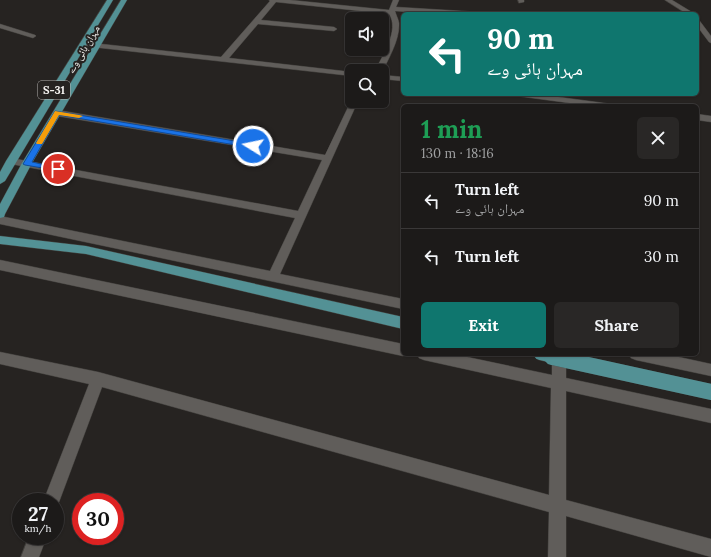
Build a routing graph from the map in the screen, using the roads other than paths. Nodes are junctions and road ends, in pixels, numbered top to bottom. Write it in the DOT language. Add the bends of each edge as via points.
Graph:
graph roads {
  1 [pos="110,0"];
  2 [pos="124,0"];
  3 [pos="272,0"];
  4 [pos="275,0"];
  5 [pos="396,0"];
  6 [pos="668,0"];
  7 [pos="392,10"];
  8 [pos="435,12"];
  9 [pos="689,12"];
  10 [pos="256,22"];
  11 [pos="699,24"];
  12 [pos="0,26"];
  13 [pos="334,29"];
  14 [pos="33,36"];
  15 [pos="711,41"];
  16 [pos="83,44"];
  17 [pos="98,45"];
  18 [pos="223,60"];
  19 [pos="382,64"];
  20 [pos="345,73"];
  21 [pos="389,78"];
  22 [pos="401,79"];
  23 [pos="546,96"];
  24 [pos="561,97"];
  25 [pos="600,104"];
  26 [pos="351,108"];
  27 [pos="57,113"];
  28 [pos="699,117"];
  29 [pos="711,119"];
  30 [pos="328,158"];
  31 [pos="11,161"];
  32 [pos="27,164"];
  33 [pos="0,182"];
  34 [pos="0,214"];
  35 [pos="302,216"];
  36 [pos="0,220"];
  37 [pos="0,240"];
  38 [pos="0,265"];
  39 [pos="273,277"];
  40 [pos="401,304"];
  41 [pos="401,323"];
  42 [pos="401,350"];
  43 [pos="433,356"];
  44 [pos="549,356"];
  45 [pos="559,356"];
  46 [pos="645,356"];
  47 [pos="0,358"];
  48 [pos="711,370"];
  49 [pos="98,379"];
  50 [pos="560,383"];
  51 [pos="711,392"];
  52 [pos="711,416"];
  53 [pos="54,493"];
  54 [pos="558,505"];
  55 [pos="35,545"];
  56 [pos="711,548"];
  57 [pos="30,557"];
  58 [pos="557,557"];
  1 -- 16 [label="main road, مہران ہائی وے / S-31"];
  2 -- 17 [label="main road, مہران ہائی وے / S-31"];
  3 -- 4 [label="street"];
  4 -- 7 [label="street"];
  4 -- 10 [label="street"];
  5 -- 7 [label="street"];
  6 -- 9 [label="street"];
  7 -- 8 [label="street"];
  7 -- 19 [label="street" via="396,23 395,34"];
  10 -- 13 [label="street"];
  10 -- 18 [label="street"];
  11 -- 15 [label="street"];
  12 -- 14 [label="street"];
  16 -- 17 [label="street"];
  16 -- 31 [label="main road, مہران ہائی وے / S-31"];
  17 -- 18 [label="street"];
  17 -- 27 [label="main road, مہران ہائی وے / S-31"];
  18 -- 20 [label="street"];
  21 -- 22 [label="street"];
  23 -- 24 [label="street"];
  24 -- 25 [label="street"];
  26 -- 30 [label="street"];
  27 -- 30 [label="street"];
  27 -- 32 [label="main road, مہران ہائی وے / S-31"];
  28 -- 29 [label="street"];
  30 -- 35 [label="street"];
  31 -- 32 [label="street"];
  31 -- 33 [label="main road, مہران ہائی وے / S-31"];
  32 -- 34 [label="main road, مہران ہائی وے / S-31"];
  32 -- 35 [label="street"];
  35 -- 39 [label="street"];
  36 -- 39 [label="street"];
  37 -- 41 [label="main road" via="86,250"];
  38 -- 42 [label="street"];
  39 -- 40 [label="street"];
  43 -- 50 [label="street"];
  44 -- 51 [label="main road, bridge"];
  45 -- 50 [label="street"];
  46 -- 48 [label="street"];
  47 -- 49 [label="street"];
  49 -- 53 [label="street"];
  49 -- 54 [label="street"];
  50 -- 52 [label="street"];
  50 -- 54 [label="street"];
  54 -- 56 [label="street"];
  54 -- 58 [label="street"];
  55 -- 57 [label="street"];
}
